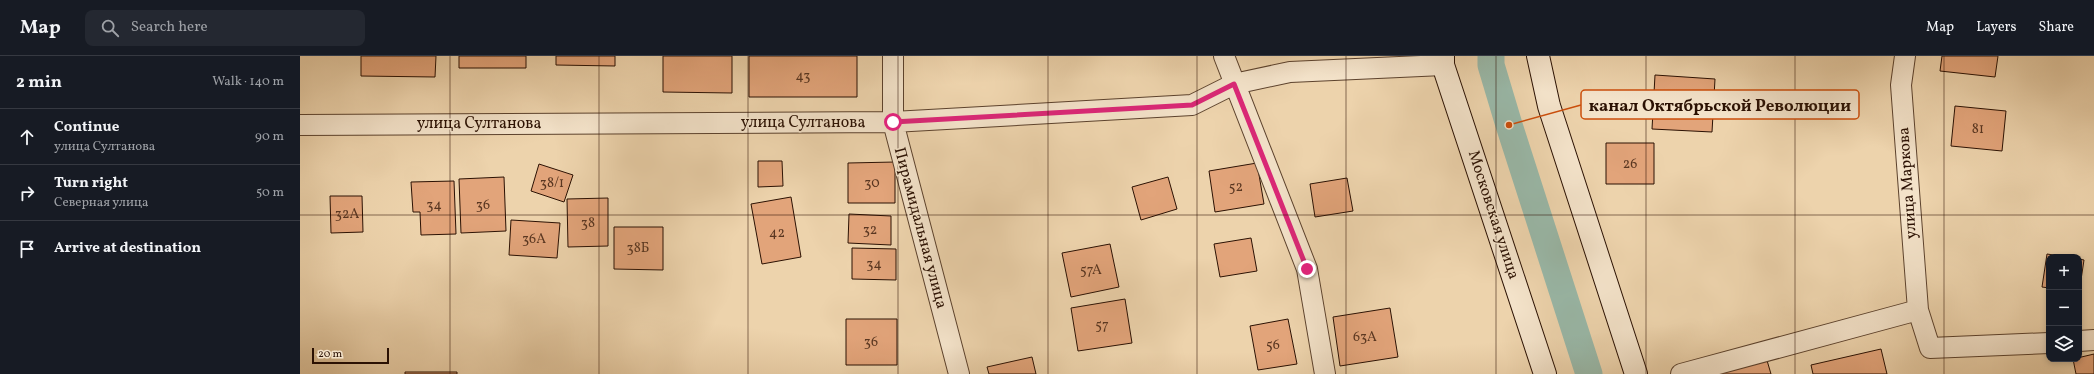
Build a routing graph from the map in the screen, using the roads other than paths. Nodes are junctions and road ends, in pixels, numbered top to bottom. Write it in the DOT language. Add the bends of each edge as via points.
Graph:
graph roads {
  1 [pos="893,56"];
  2 [pos="1224,56"];
  3 [pos="1538,56"];
  4 [pos="1906,56"];
  5 [pos="1443,60"];
  6 [pos="1234,84"];
  7 [pos="893,122"];
  8 [pos="300,125"];
  9 [pos="1918,310"];
  10 [pos="2094,340"];
  11 [pos="2082,341"];
  12 [pos="2046,343"];
  13 [pos="959,374"];
  14 [pos="1325,374"];
  15 [pos="1545,374"];
  16 [pos="1636,374"];
  17 [pos="1681,374"];
  1 -- 7 [label="street, Пирамидальная улица"];
  2 -- 6 [label="street"];
  3 -- 16 [label="main road" via="1549,106"];
  4 -- 9 [label="street, улица Маркова" via="1901,85"];
  5 -- 6 [label="street, улица Султанова" via="1290,72"];
  5 -- 15 [label="main road, Московская улица"];
  6 -- 7 [label="street, улица Султанова" via="1192,105"];
  6 -- 14 [label="street" via="1307,269"];
  7 -- 8 [label="street, улица Султанова"];
  7 -- 13 [label="street, Пирамидальная улица"];
  9 -- 12 [label="street, улица Маркова" via="1930,348"];
  9 -- 17 [label="street"];
  10 -- 11 [label="street"];
}
